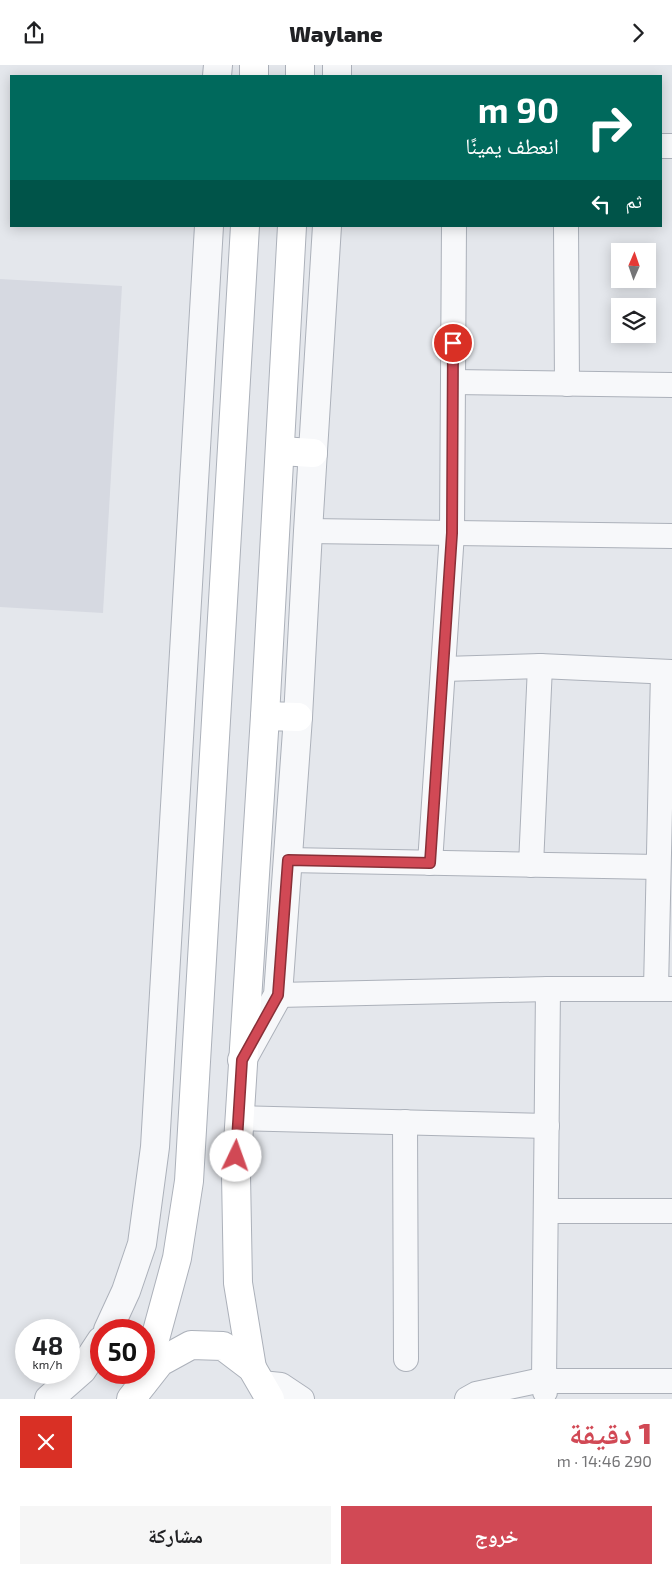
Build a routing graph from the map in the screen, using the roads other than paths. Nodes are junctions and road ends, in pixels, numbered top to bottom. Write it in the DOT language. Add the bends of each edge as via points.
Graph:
graph roads {
  1 [pos="209,227"];
  2 [pos="245,227"];
  3 [pos="292,227"];
  4 [pos="328,227"];
  5 [pos="454,227"];
  6 [pos="566,227"];
  7 [pos="453,382"];
  8 [pos="567,384"];
  9 [pos="672,385"];
  10 [pos="280,451"];
  11 [pos="312,453"];
  12 [pos="308,531"];
  13 [pos="452,533"];
  14 [pos="672,536"];
  15 [pos="540,666"];
  16 [pos="444,669"];
  17 [pos="667,672"];
  18 [pos="266,716"];
  19 [pos="298,717"];
  20 [pos="288,860"];
  21 [pos="430,863"];
  22 [pos="531,865"];
  23 [pos="658,867"];
  24 [pos="548,989"];
  25 [pos="664,989"];
  26 [pos="278,995"];
  27 [pos="242,1060"];
  28 [pos="238,1118"];
  29 [pos="405,1122"];
  30 [pos="547,1126"];
  31 [pos="546,1211"];
  32 [pos="672,1211"];
  33 [pos="113,1319"];
  34 [pos="90,1358"];
  35 [pos="406,1359"];
  36 [pos="672,1381"];
  37 [pos="261,1383"];
  38 [pos="137,1391"];
  39 [pos="539,1391"];
  40 [pos="49,1399"];
  41 [pos="302,1399"];
  42 [pos="467,1399"];
  1 -- 33 [label="street" via="155,1147 142,1244"];
  2 -- 38 [label="main road" via="189,1181 177,1258"];
  3 -- 10 [label="main road"];
  4 -- 11 [label="street"];
  5 -- 7 [label="street"];
  6 -- 8 [label="street"];
  7 -- 8 [label="street"];
  7 -- 13 [label="street"];
  8 -- 9 [label="street"];
  10 -- 11 [label="main road"];
  10 -- 18 [label="main road"];
  11 -- 12 [label="street"];
  12 -- 13 [label="street"];
  12 -- 19 [label="street"];
  13 -- 14 [label="street"];
  13 -- 16 [label="street"];
  15 -- 16 [label="street"];
  15 -- 17 [label="street"];
  15 -- 22 [label="street"];
  16 -- 21 [label="street"];
  17 -- 23 [label="street"];
  18 -- 19 [label="main road"];
  18 -- 27 [label="main road"];
  19 -- 20 [label="street"];
  20 -- 21 [label="street"];
  20 -- 26 [label="street"];
  21 -- 22 [label="street"];
  22 -- 23 [label="street"];
  23 -- 25 [label="street"];
  24 -- 25 [label="street"];
  24 -- 26 [label="street"];
  24 -- 30 [label="street"];
  26 -- 27 [label="street"];
  27 -- 28 [label="main road"];
  28 -- 29 [label="street"];
  28 -- 37 [label="main road" via="238,1283"];
  29 -- 30 [label="street"];
  29 -- 35 [label="street"];
  30 -- 31 [label="street"];
  31 -- 32 [label="street"];
  31 -- 39 [label="street"];
  34 -- 40 [label="street" via="82,1370"];
  36 -- 39 [label="street" via="568,1382"];
  37 -- 38 [label="main road" via="223,1346 191,1345 160,1362"];
  37 -- 41 [label="street" via="281,1385"];
  39 -- 42 [label="street" via="537,1381 476,1393"];
}
